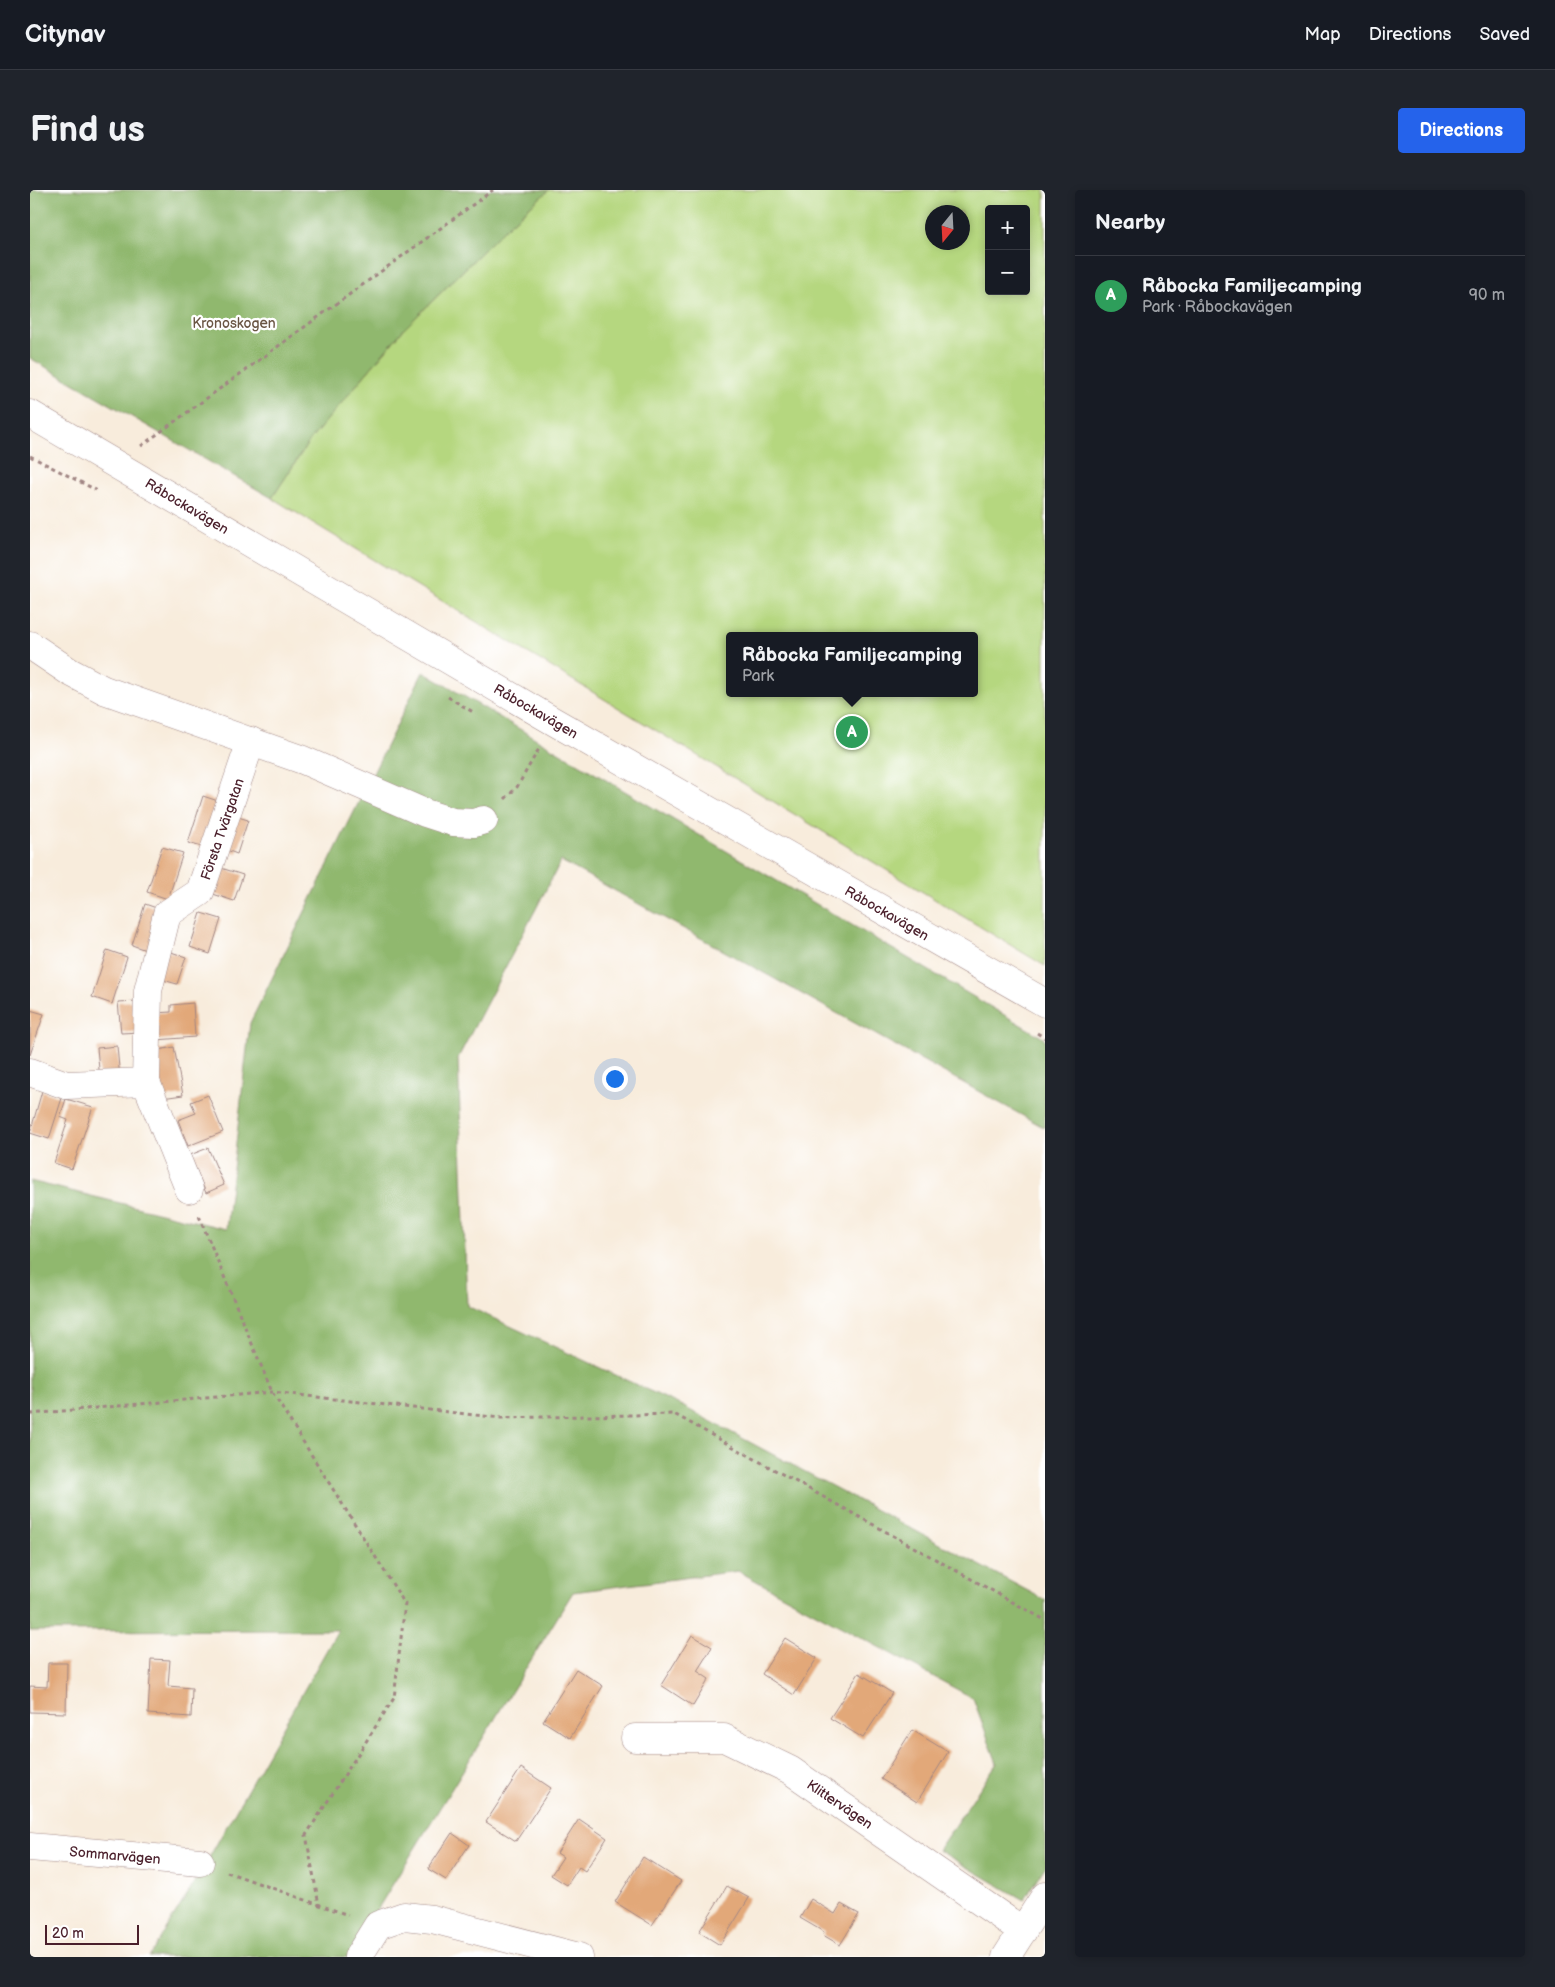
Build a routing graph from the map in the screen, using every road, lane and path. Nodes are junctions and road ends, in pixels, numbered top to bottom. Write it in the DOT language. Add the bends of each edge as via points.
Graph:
graph roads {
  1 [pos="492,190"];
  2 [pos="30,414"];
  3 [pos="140,447"];
  4 [pos="30,645"];
  5 [pos="553,721"];
  6 [pos="251,741"];
  7 [pos="484,820"];
  8 [pos="1045,1003"];
  9 [pos="30,1072"];
  10 [pos="146,1082"];
  11 [pos="189,1189"];
  12 [pos="272,1392"];
  13 [pos="30,1414"];
  14 [pos="1045,1620"];
  15 [pos="635,1738"];
  16 [pos="30,1847"];
  17 [pos="200,1862"];
  18 [pos="1045,1896"];
  19 [pos="319,1905"];
  20 [pos="378,1925"];
  21 [pos="1023,1931"];
  22 [pos="358,1957"];
  23 [pos="579,1957"];
  24 [pos="1006,1957"];
  1 -- 3 [label="path"];
  2 -- 5 [label="street, Råbockavägen"];
  4 -- 6 [label="street" via="104,690"];
  5 -- 7 [label="path" via="517,786"];
  5 -- 8 [label="street, Råbockavägen"];
  6 -- 7 [label="street" via="425,813 453,822"];
  6 -- 10 [label="street, Första Tvärgatan" via="200,892 167,914 148,991"];
  9 -- 10 [label="street" via="66,1084"];
  10 -- 11 [label="street, Första Tvärgatan"];
  11 -- 12 [label="path"];
  12 -- 13 [label="path"];
  12 -- 14 [label="path" via="501,1418 674,1414"];
  12 -- 19 [label="path" via="405,1604 394,1698 306,1835"];
  15 -- 21 [label="street, Klittervägen" via="724,1738 790,1770"];
  16 -- 17 [label="street, Sommarvägen"];
  17 -- 19 [label="path"];
  18 -- 21 [label="street"];
  19 -- 20 [label="path"];
  20 -- 22 [label="street"];
  20 -- 23 [label="street" via="404,1916 432,1919"];
  21 -- 24 [label="street"];
}
